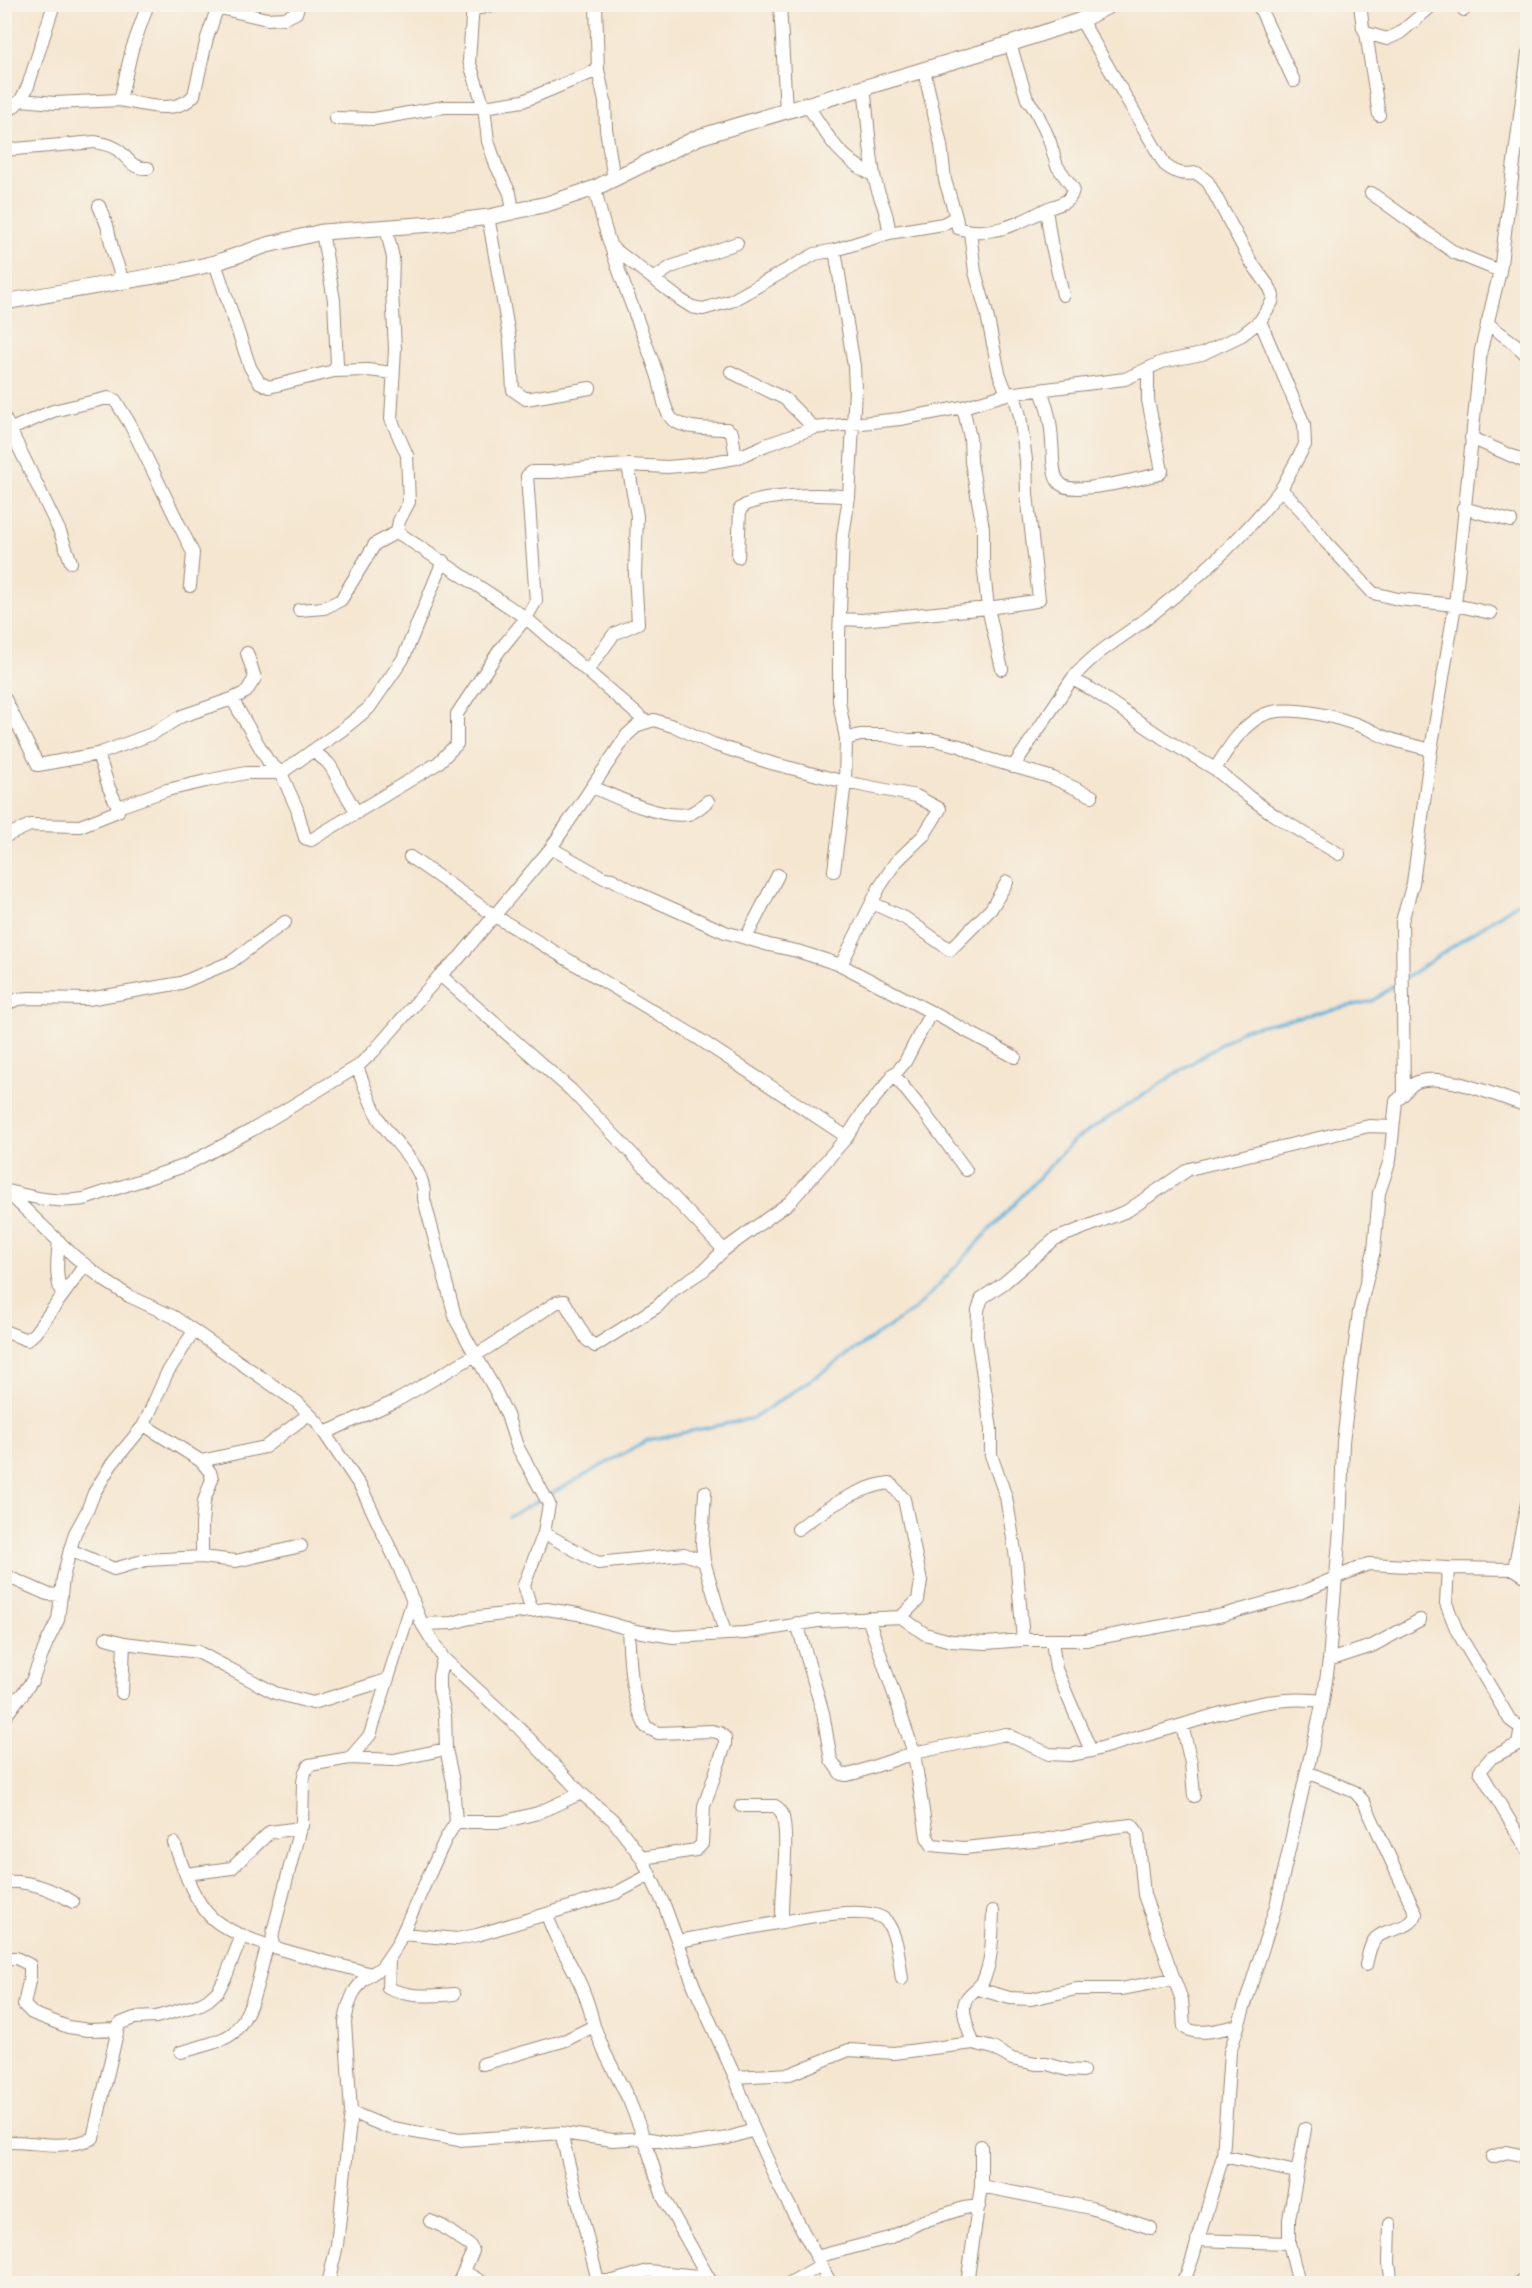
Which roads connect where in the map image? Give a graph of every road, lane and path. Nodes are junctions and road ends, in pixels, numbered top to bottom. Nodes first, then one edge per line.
1 (54, 4) edge
2 (148, 4) edge
3 (203, 4) edge
4 (299, 4) edge
5 (503, 4) edge
6 (596, 4) edge
7 (780, 4) edge
8 (1112, 4) edge
9 (1258, 4) edge
10 (1360, 4) edge
11 (1434, 4) edge
12 (473, 7) edge
13 (217, 9) junction
14 (1081, 20) junction
15 (1366, 33) junction
16 (1010, 44) junction
17 (1527, 53) edge
18 (598, 70) junction
19 (924, 70) junction
20 (1294, 81) dead end
21 (864, 87) junction
22 (21, 100) junction
23 (120, 100) junction
24 (808, 106) junction
25 (484, 107) junction
26 (786, 110) junction
27 (4, 115) edge
28 (1379, 115) dead end
29 (336, 117) dead end
30 (4, 150) edge
31 (148, 168) dead end
32 (874, 176) junction
33 (614, 180) junction
34 (595, 188) junction
35 (1371, 193) dead end
36 (99, 206) dead end
37 (1046, 209) junction
38 (513, 211) junction
39 (488, 216) junction
40 (956, 217) junction
41 (386, 227) junction
42 (322, 232) junction
43 (970, 232) junction
44 (889, 233) junction
45 (737, 243) dead end
46 (612, 247) junction
47 (835, 250) junction
48 (215, 263) junction
49 (1500, 271) junction
50 (653, 279) junction
51 (118, 282) junction
52 (1063, 295) dead end
53 (4, 302) edge
54 (1260, 321) junction
55 (1487, 323) junction
56 (1527, 356) edge
57 (1148, 369) junction
58 (334, 371) junction
59 (730, 372) dead end
60 (393, 373) junction
61 (590, 388) dead end
62 (1041, 391) junction
63 (1010, 394) junction
64 (963, 407) junction
65 (4, 417) edge
66 (855, 423) junction
67 (814, 428) junction
68 (9, 430) junction
69 (1471, 438) junction
70 (736, 458) junction
71 (1527, 463) edge
72 (628, 465) junction
73 (1281, 489) junction
74 (849, 496) junction
75 (1463, 508) junction
76 (1511, 521) dead end
77 (397, 532) junction
78 (738, 557) dead end
79 (443, 561) junction
80 (71, 562) dead end
81 (190, 586) dead end
82 (1455, 605) junction
83 (988, 608) junction
84 (299, 610) dead end
85 (1491, 613) dead end
86 (526, 618) junction
87 (840, 619) junction
88 (247, 652) dead end
89 (1002, 669) dead end
90 (588, 670) junction
91 (1072, 679) junction
92 (4, 697) edge
93 (232, 699) junction
94 (646, 722) junction
95 (846, 739) junction
96 (1431, 750) junction
97 (312, 751) junction
98 (98, 754) junction
99 (1013, 766) junction
100 (1215, 769) junction
101 (281, 773) junction
102 (845, 782) junction
103 (593, 787) junction
104 (1092, 796) dead end
105 (708, 801) dead end
106 (118, 807) junction
107 (357, 813) junction
108 (4, 837) edge
109 (551, 848) junction
110 (1339, 854) dead end
111 (410, 857) dead end
112 (834, 871) dead end
113 (778, 875) dead end
114 (1007, 882) dead end
115 (872, 903) junction
116 (495, 916) junction
117 (285, 922) dead end
118 (746, 939) junction
119 (841, 965) junction
120 (440, 975) junction
121 (4, 1005) edge
122 (931, 1012) junction
123 (1015, 1057) dead end
124 (357, 1067) junction
125 (893, 1074) junction
126 (1404, 1097) junction
127 (1527, 1106) edge
128 (1393, 1127) junction
129 (847, 1137) junction
130 (966, 1170) dead end
131 (6, 1190) edge
132 (59, 1241) junction
133 (724, 1250) junction
134 (86, 1265) junction
135 (62, 1295) junction
136 (4, 1331) edge
137 (194, 1331) junction
138 (475, 1355) junction
139 (309, 1414) junction
140 (144, 1425) junction
141 (325, 1433) junction
142 (201, 1461) junction
143 (705, 1492) dead end
144 (1527, 1503) edge
145 (798, 1529) dead end
146 (544, 1533) junction
147 (301, 1546) dead end
148 (70, 1550) junction
149 (202, 1557) junction
150 (704, 1561) junction
151 (1448, 1568) junction
152 (1514, 1569) junction
153 (4, 1575) edge
154 (1335, 1578) junction
155 (1527, 1578) edge
156 (60, 1595) junction
157 (413, 1600) junction
158 (532, 1611) junction
159 (901, 1617) junction
160 (868, 1618) junction
161 (1420, 1620) dead end
162 (453, 1623) junction
163 (797, 1623) junction
164 (422, 1624) junction
165 (628, 1628) junction
166 (725, 1634) junction
167 (429, 1637) junction
168 (106, 1638) dead end
169 (1023, 1640) junction
170 (1052, 1641) junction
171 (124, 1643) junction
172 (443, 1658) junction
173 (1329, 1660) junction
174 (387, 1680) junction
175 (122, 1693) dead end
176 (22, 1696) junction
177 (4, 1697) edge
178 (1323, 1701) junction
179 (4, 1718) edge
180 (1182, 1725) junction
181 (1524, 1728) edge
182 (446, 1749) junction
183 (1091, 1751) junction
184 (914, 1753) junction
185 (350, 1758) junction
186 (1307, 1773) junction
187 (581, 1793) junction
188 (1194, 1796) dead end
189 (741, 1806) dead end
190 (456, 1822) junction
191 (300, 1828) junction
192 (174, 1843) dead end
193 (1527, 1851) edge
194 (642, 1858) junction
195 (186, 1875) junction
196 (650, 1875) junction
197 (4, 1881) edge
198 (73, 1902) dead end
199 (993, 1911) dead end
200 (547, 1914) junction
201 (782, 1922) junction
202 (403, 1934) junction
203 (242, 1935) junction
204 (679, 1941) junction
205 (270, 1945) junction
206 (4, 1958) edge
207 (388, 1959) junction
208 (1366, 1965) dead end
209 (372, 1974) junction
210 (902, 1978) dead end
211 (1174, 1979) junction
212 (978, 1989) junction
213 (454, 1994) dead end
214 (594, 2026) junction
215 (1237, 2026) junction
216 (118, 2029) junction
217 (974, 2043) junction
218 (181, 2052) dead end
219 (483, 2064) dead end
220 (1083, 2071) dead end
221 (735, 2077) junction
222 (351, 2112) junction
223 (1305, 2129) dead end
224 (754, 2130) junction
225 (561, 2133) junction
226 (644, 2138) junction
227 (4, 2142) edge
228 (981, 2146) dead end
229 (1222, 2156) junction
230 (1492, 2157) dead end
231 (1527, 2163) edge
232 (1296, 2172) junction
233 (981, 2186) junction
234 (979, 2206) junction
235 (430, 2221) dead end
236 (1390, 2224) dead end
237 (1151, 2228) dead end
238 (1197, 2240) junction
239 (1289, 2243) junction
240 (818, 2261) junction
241 (465, 2272) junction
242 (710, 2280) edge
243 (1527, 2280) edge
244 (594, 2282) edge
245 (328, 2283) edge
246 (458, 2283) edge
247 (485, 2283) edge
248 (788, 2283) edge
249 (831, 2283) edge
250 (967, 2283) edge
251 (1180, 2283) edge
252 (1299, 2283) edge
253 (1392, 2283) edge
254 (1516, 2283) edge

1 - 22 street
2 - 23 street
3 - 13 street
4 - 13 street
5 - 12 street
6 - 18 street
7 - 26 street
8 - 14 street
9 - 20 street
10 - 15 street
11 - 15 street
12 - 25 street
13 - 23 street
14 - 16 street
14 - 54 street
15 - 28 street
16 - 19 street
16 - 37 street
17 - 49 street
18 - 25 street
18 - 33 street
19 - 21 street
19 - 40 street
21 - 24 street
21 - 32 street
22 - 23 street
22 - 27 street
24 - 26 street
24 - 32 street
25 - 29 street
25 - 38 street
26 - 33 street
30 - 31 street
32 - 44 street
33 - 34 street
34 - 38 street
34 - 46 street
35 - 49 street
36 - 51 street
37 - 43 street
37 - 52 street
38 - 39 street
39 - 41 street
39 - 61 street
40 - 43 street
40 - 44 street
41 - 42 street
41 - 60 street
42 - 48 street
42 - 58 street
43 - 63 street
44 - 47 street
45 - 50 street
46 - 50 street
46 - 70 street
47 - 50 street
47 - 66 street
48 - 51 street
48 - 58 street
49 - 55 street
51 - 53 street
54 - 57 street
54 - 73 street
55 - 56 street
55 - 69 street
57 - 62 street
57 - 62 street
58 - 60 street
59 - 67 street
60 - 77 street
62 - 63 street
63 - 64 street
63 - 83 street
64 - 66 street
64 - 83 street
65 - 68 street
66 - 67 street
66 - 74 street
67 - 70 street
68 - 80 street
68 - 81 street
69 - 71 street
69 - 75 street
70 - 72 street
72 - 86 street
72 - 90 street
73 - 82 street
73 - 91 street
74 - 78 street
74 - 87 street
75 - 76 street
75 - 82 street
77 - 79 street
77 - 84 street
79 - 86 street
79 - 97 street
82 - 85 street
82 - 96 street
83 - 87 street
83 - 89 street
86 - 90 street
86 - 107 street
87 - 95 street
88 - 93 street
90 - 94 street
91 - 99 street
91 - 100 street
92 - 98 street
93 - 98 street
93 - 101 street
94 - 102 street
94 - 103 street
95 - 99 street
95 - 102 street
96 - 100 street
96 - 126 street
97 - 101 street
97 - 107 street
98 - 106 street
99 - 104 street
100 - 110 street
101 - 106 street
101 - 107 street
102 - 112 street
102 - 115 street
103 - 105 street
103 - 109 street
106 - 108 street
109 - 116 street
109 - 118 street
111 - 116 street
113 - 118 street
114 - 115 street
115 - 119 street
116 - 120 street
116 - 129 street
117 - 121 street
118 - 119 street
119 - 122 street
120 - 124 street
120 - 133 street
122 - 123 street
122 - 125 street
124 - 131 street
124 - 138 street
125 - 129 street
125 - 130 street
126 - 127 street
126 - 128 street
128 - 154 street
128 - 169 street
129 - 133 street
131 - 132 street
132 - 134 street
132 - 135 street
133 - 138 street
134 - 135 street
134 - 137 street
135 - 136 street
137 - 139 street
137 - 140 street
138 - 141 street
138 - 146 street
139 - 141 street
139 - 142 street
140 - 142 street
140 - 148 street
141 - 157 street
142 - 149 street
143 - 150 street
144 - 152 street
145 - 159 street
146 - 150 street
146 - 158 street
147 - 149 street
148 - 149 street
148 - 156 street
150 - 166 street
151 - 152 street
151 - 154 street
151 - 181 street
152 - 155 street
153 - 156 street
154 - 170 street
154 - 173 street
156 - 176 street
157 - 164 street
157 - 174 street
158 - 162 street
158 - 165 street
159 - 160 street
159 - 169 street
160 - 163 street
160 - 184 street
161 - 173 street
162 - 164 street
162 - 167 street
163 - 166 street
163 - 184 street
164 - 167 street
165 - 166 street
165 - 194 street
167 - 172 street
168 - 171 street
169 - 170 street
170 - 183 street
171 - 174 street
171 - 175 street
172 - 182 street
172 - 187 street
173 - 178 street
174 - 185 street
176 - 177 street
176 - 179 street
178 - 180 street
178 - 186 street
180 - 183 street
180 - 188 street
181 - 193 street
182 - 185 street
182 - 190 street
183 - 184 street
184 - 211 street
185 - 191 street
186 - 208 street
186 - 215 street
187 - 190 street
187 - 194 street
189 - 201 street
190 - 202 street
191 - 195 street
191 - 205 street
192 - 195 street
194 - 196 street
195 - 203 street
196 - 200 street
196 - 204 street
197 - 198 street
199 - 212 street
200 - 202 street
200 - 214 street
201 - 204 street
201 - 210 street
202 - 207 street
203 - 205 street
203 - 216 street
204 - 221 street
205 - 209 street
205 - 218 street
206 - 216 street
207 - 209 street
207 - 213 street
209 - 222 street
211 - 212 street
211 - 215 street
212 - 217 street
214 - 219 street
214 - 226 street
215 - 229 street
216 - 227 street
217 - 220 street
217 - 221 street
221 - 224 street
222 - 225 street
222 - 245 street
223 - 232 street
224 - 226 street
224 - 240 street
225 - 226 street
225 - 244 street
226 - 242 street
228 - 233 street
229 - 232 street
229 - 238 street
230 - 231 street
232 - 239 street
233 - 234 street
233 - 237 street
234 - 240 street
234 - 250 street
235 - 241 street
236 - 253 street
238 - 239 street
238 - 251 street
239 - 252 street
240 - 248 street
240 - 249 street
241 - 246 street
241 - 247 street
242 - 244 street
243 - 254 street

